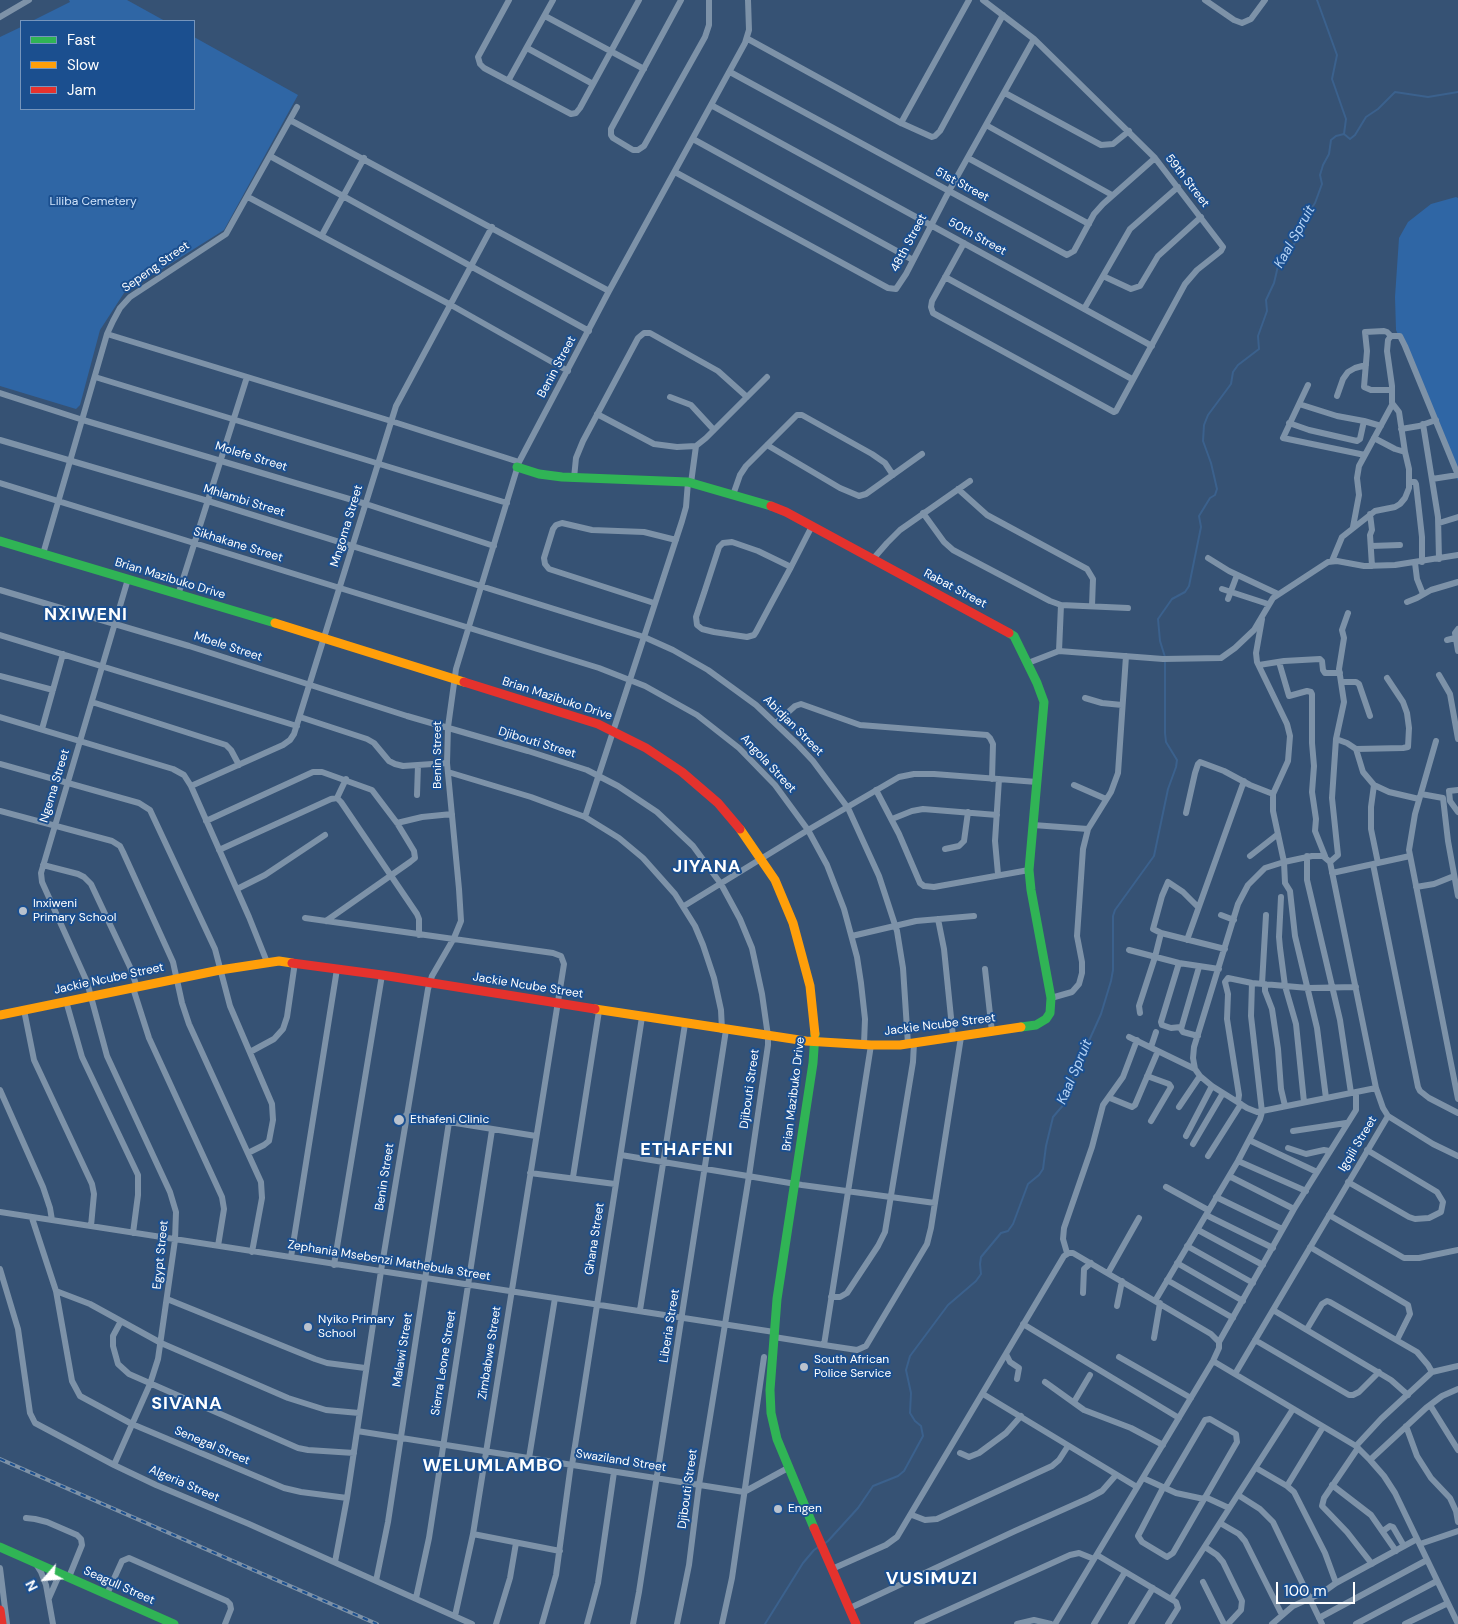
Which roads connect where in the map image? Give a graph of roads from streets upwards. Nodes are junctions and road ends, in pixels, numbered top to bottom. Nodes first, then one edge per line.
1 (28, 0) edge
2 (509, 0) edge
3 (553, 0) edge
4 (639, 0) edge
5 (682, 0) edge
6 (709, 0) edge
7 (748, 0) edge
8 (969, 0) edge
9 (983, 0) edge
10 (1205, 0) edge
11 (1264, 0) edge
12 (545, 16) junction
13 (1003, 16) junction
14 (0, 17) edge
15 (748, 38) junction
16 (1034, 39) junction
17 (527, 48) junction
18 (611, 50) junction
19 (644, 69) junction
20 (730, 72) junction
21 (508, 81) junction
22 (592, 84) junction
23 (1005, 93) junction
24 (711, 105) junction
25 (297, 107) dead end
26 (290, 120) junction
27 (901, 123) junction
28 (986, 125) junction
29 (1128, 131) junction
30 (693, 139) junction
31 (270, 156) junction
32 (364, 158) junction
33 (968, 158) junction
34 (1155, 158) junction
35 (675, 172) junction
36 (1178, 187) junction
37 (949, 191) junction
38 (1112, 195) junction
39 (248, 196) junction
40 (343, 196) junction
41 (1201, 217) junction
42 (932, 224) junction
43 (1089, 224) junction
44 (492, 227) junction
45 (322, 235) junction
46 (964, 243) junction
47 (913, 260) junction
48 (471, 268) junction
49 (1103, 276) junction
50 (945, 277) junction
51 (609, 291) junction
52 (451, 305) junction
53 (1084, 309) junction
54 (588, 331) junction
55 (107, 334) junction
56 (1391, 336) junction
57 (1152, 346) junction
58 (1366, 365) junction
59 (568, 371) junction
60 (95, 377) junction
61 (247, 377) junction
62 (767, 377) dead end
63 (1132, 379) junction
64 (1308, 385) dead end
65 (1392, 390) junction
66 (0, 393) edge
67 (670, 396) dead end
68 (1337, 396) dead end
69 (747, 397) junction
70 (1299, 404) junction
71 (1392, 405) junction
72 (597, 414) junction
73 (234, 419) junction
74 (83, 420) junction
75 (1436, 420) junction
76 (392, 421) junction
77 (1364, 421) junction
78 (1289, 423) junction
79 (1423, 424) junction
80 (1380, 426) junction
81 (1402, 429) junction
82 (714, 430) junction
83 (1374, 438) junction
84 (0, 440) edge
85 (767, 445) junction
86 (696, 446) junction
87 (1405, 452) junction
88 (922, 454) dead end
89 (1364, 454) junction
90 (220, 460) junction
91 (71, 461) junction
92 (378, 464) junction
93 (518, 464) junction
94 (892, 475) junction
95 (1458, 475) edge
96 (574, 478) junction
97 (1432, 479) junction
98 (970, 481) dead end
99 (1410, 482) junction
100 (0, 483) edge
101 (690, 483) junction
102 (958, 489) junction
103 (733, 495) junction
104 (59, 500) junction
105 (208, 501) junction
106 (507, 503) junction
107 (366, 504) junction
108 (923, 514) junction
109 (1370, 514) junction
110 (1458, 517) edge
111 (1438, 523) junction
112 (812, 526) junction
113 (1353, 527) junction
114 (676, 540) junction
115 (0, 542) edge
116 (194, 543) junction
117 (1400, 545) dead end
118 (494, 546) junction
119 (1371, 546) junction
120 (354, 547) junction
121 (43, 554) junction
122 (1458, 556) edge
123 (1208, 558) dead end
124 (873, 559) junction
125 (1439, 559) junction
126 (1332, 561) junction
127 (1418, 563) junction
128 (1372, 566) junction
129 (791, 567) junction
130 (1237, 575) junction
131 (128, 579) junction
132 (1458, 582) edge
133 (482, 586) junction
134 (339, 588) junction
135 (1222, 589) dead end
136 (0, 590) edge
137 (178, 594) junction
138 (1278, 594) junction
139 (1423, 594) junction
140 (1229, 596) junction
141 (1407, 602) dead end
142 (654, 603) junction
143 (1268, 604) junction
144 (1061, 605) junction
145 (1092, 606) junction
146 (1128, 608) dead end
147 (1348, 613) dead end
148 (1262, 619) junction
149 (115, 624) junction
150 (470, 627) junction
151 (1458, 629) edge
152 (0, 635) edge
153 (644, 637) junction
154 (324, 638) junction
155 (1455, 638) junction
156 (1447, 640) dead end
157 (1458, 647) edge
158 (1059, 651) junction
159 (63, 654) junction
160 (1126, 656) junction
161 (1279, 662) junction
162 (1028, 663) junction
163 (1259, 665) junction
164 (103, 666) junction
165 (1340, 673) junction
166 (1439, 675) dead end
167 (0, 676) edge
168 (1386, 678) dead end
169 (454, 679) junction
170 (630, 680) junction
171 (1341, 682) junction
172 (310, 685) junction
173 (52, 690) junction
174 (1084, 698) dead end
175 (92, 702) junction
176 (1122, 705) junction
177 (1370, 716) dead end
178 (0, 717) edge
179 (300, 717) junction
180 (776, 723) junction
181 (297, 726) junction
182 (448, 727) junction
183 (42, 729) junction
184 (613, 731) junction
185 (1458, 739) edge
186 (1336, 740) junction
187 (80, 741) junction
188 (1436, 741) dead end
189 (1356, 749) junction
190 (447, 763) junction
191 (0, 764) edge
192 (239, 765) junction
193 (418, 765) junction
194 (448, 772) junction
195 (599, 776) junction
196 (996, 779) junction
197 (346, 780) junction
198 (1244, 781) junction
199 (1037, 782) junction
200 (68, 784) junction
201 (1074, 785) dead end
202 (1374, 785) junction
203 (191, 786) junction
204 (876, 790) junction
205 (1458, 790) edge
206 (1273, 794) junction
207 (417, 795) dead end
208 (1420, 796) junction
209 (337, 798) junction
210 (1106, 800) junction
211 (848, 808) junction
212 (0, 811) edge
213 (968, 812) junction
214 (1458, 812) edge
215 (1186, 813) dead end
216 (452, 814) junction
217 (997, 815) junction
218 (585, 817) junction
219 (892, 819) junction
220 (206, 821) junction
221 (397, 823) junction
222 (1033, 825) junction
223 (54, 826) junction
224 (1088, 829) junction
225 (808, 830) junction
226 (1278, 834) junction
227 (325, 835) dead end
228 (945, 849) dead end
229 (220, 850) junction
230 (1250, 856) dead end
231 (1307, 856) junction
232 (1410, 856) junction
233 (762, 859) junction
234 (1327, 859) junction
235 (1284, 862) junction
236 (1376, 863) junction
237 (43, 865) junction
238 (1030, 870) junction
239 (1332, 873) junction
240 (998, 874) junction
241 (391, 876) junction
242 (1454, 876) junction
243 (722, 884) junction
244 (1416, 887) junction
245 (237, 889) junction
246 (1458, 896) edge
247 (1281, 897) dead end
248 (684, 906) junction
249 (1198, 907) junction
250 (1221, 915) dead end
251 (1266, 915) dead end
252 (974, 916) dead end
253 (305, 918) dead end
254 (938, 919) junction
255 (1234, 920) junction
256 (326, 921) junction
257 (896, 927) junction
258 (1161, 933) junction
259 (419, 935) junction
260 (852, 936) junction
261 (454, 938) junction
262 (1187, 940) junction
263 (1225, 949) junction
264 (1129, 950) dead end
265 (1156, 957) junction
266 (267, 962) junction
267 (295, 962) junction
268 (1179, 963) junction
269 (1199, 967) junction
270 (337, 969) junction
271 (1219, 969) junction
272 (220, 970) junction
273 (985, 970) dead end
274 (382, 975) junction
275 (176, 978) junction
276 (429, 983) junction
277 (1252, 983) junction
278 (1263, 984) junction
279 (1285, 986) junction
280 (135, 987) junction
281 (1356, 987) junction
282 (1308, 988) junction
283 (1332, 988) junction
284 (90, 996) junction
285 (1051, 998) junction
286 (66, 1001) junction
287 (557, 1003) junction
288 (24, 1010) junction
289 (599, 1011) junction
290 (1050, 1013) joint
291 (1140, 1013) dead end
292 (0, 1015) edge
293 (642, 1017) junction
294 (685, 1024) junction
295 (1181, 1027) junction
296 (724, 1030) junction
297 (992, 1032) junction
298 (1156, 1032) dead end
299 (768, 1036) junction
300 (1198, 1036) junction
301 (957, 1037) junction
302 (1129, 1037) dead end
303 (1137, 1040) junction
304 (815, 1042) junction
305 (911, 1043) junction
306 (868, 1045) junction
307 (1151, 1046) junction
308 (1158, 1051) junction
309 (250, 1052) junction
310 (1195, 1069) junction
311 (1147, 1076) junction
312 (1200, 1076) junction
313 (1212, 1086) junction
314 (1376, 1088) junction
315 (0, 1090) edge
316 (1354, 1092) junction
317 (1223, 1093) junction
318 (1110, 1098) junction
319 (1326, 1098) junction
320 (1458, 1098) edge
321 (1304, 1102) junction
322 (1239, 1103) junction
323 (1285, 1106) junction
324 (1180, 1107) dead end
325 (1262, 1112) junction
326 (1458, 1113) edge
327 (406, 1115) junction
328 (1388, 1116) junction
329 (1151, 1121) dead end
330 (449, 1122) junction
331 (1346, 1123) junction
332 (492, 1130) junction
333 (1293, 1131) dead end
334 (536, 1136) junction
335 (1186, 1136) dead end
336 (1250, 1140) junction
337 (1194, 1144) dead end
338 (1288, 1148) dead end
339 (1366, 1150) junction
340 (1329, 1151) junction
341 (248, 1153) junction
342 (621, 1155) junction
343 (1208, 1156) dead end
344 (1458, 1156) edge
345 (1238, 1161) junction
346 (663, 1162) junction
347 (706, 1169) junction
348 (1317, 1172) junction
349 (530, 1173) junction
350 (749, 1176) junction
351 (1229, 1176) junction
352 (573, 1177) junction
353 (1348, 1182) junction
354 (615, 1184) junction
355 (795, 1184) junction
356 (1166, 1187) dead end
357 (848, 1191) junction
358 (1306, 1191) junction
359 (1216, 1196) junction
360 (892, 1197) junction
361 (935, 1203) junction
362 (1294, 1209) junction
363 (0, 1212) edge
364 (1207, 1213) junction
365 (1329, 1214) junction
366 (32, 1218) junction
367 (1139, 1218) dead end
368 (52, 1220) junction
369 (91, 1226) junction
370 (1282, 1229) junction
371 (1198, 1230) junction
372 (133, 1233) junction
373 (175, 1240) junction
374 (218, 1246) junction
375 (1187, 1246) junction
376 (1310, 1247) junction
377 (1273, 1248) junction
378 (1458, 1250) edge
379 (252, 1252) junction
380 (1069, 1253) junction
381 (291, 1257) junction
382 (1091, 1263) junction
383 (1177, 1263) junction
384 (334, 1264) junction
385 (1263, 1265) junction
386 (0, 1269) edge
387 (380, 1271) junction
388 (1108, 1273) junction
389 (426, 1277) junction
390 (1167, 1280) junction
391 (1122, 1281) junction
392 (1253, 1283) junction
393 (468, 1284) junction
394 (56, 1291) junction
395 (511, 1291) junction
396 (1083, 1294) dead end
397 (831, 1296) junction
398 (555, 1298) junction
399 (167, 1299) junction
400 (1157, 1302) junction
401 (1243, 1302) junction
402 (597, 1304) junction
403 (1117, 1306) dead end
404 (640, 1310) junction
405 (1273, 1310) junction
406 (682, 1317) junction
407 (1234, 1318) junction
408 (121, 1320) junction
409 (726, 1324) junction
410 (1023, 1324) junction
411 (1307, 1329) junction
412 (774, 1335) junction
413 (1154, 1338) dead end
414 (1255, 1340) junction
415 (1396, 1340) junction
416 (161, 1343) junction
417 (1219, 1343) junction
418 (824, 1345) junction
419 (1006, 1354) junction
420 (764, 1357) dead end
421 (1119, 1358) dead end
422 (1213, 1361) junction
423 (1458, 1366) edge
424 (365, 1368) junction
425 (1379, 1372) junction
426 (1432, 1372) junction
427 (1235, 1374) junction
428 (1090, 1375) dead end
429 (1017, 1379) dead end
430 (1045, 1382) dead end
431 (150, 1384) junction
432 (1458, 1389) edge
433 (982, 1394) junction
434 (1408, 1395) junction
435 (1191, 1398) junction
436 (1074, 1402) junction
437 (1430, 1404) junction
438 (1293, 1409) junction
439 (359, 1413) junction
440 (1021, 1416) junction
441 (1179, 1418) junction
442 (132, 1424) junction
443 (1406, 1426) junction
444 (1323, 1427) junction
445 (357, 1431) junction
446 (401, 1438) junction
447 (443, 1445) junction
448 (1163, 1445) junction
449 (1068, 1446) junction
450 (1357, 1447) junction
451 (1458, 1450) edge
452 (486, 1452) junction
453 (354, 1453) junction
454 (960, 1453) dead end
455 (529, 1458) junction
456 (1370, 1460) junction
457 (114, 1465) junction
458 (571, 1465) junction
459 (788, 1468) junction
460 (1256, 1468) junction
461 (614, 1472) junction
462 (1116, 1475) junction
463 (657, 1478) junction
464 (1143, 1478) junction
465 (699, 1485) junction
466 (1332, 1485) junction
467 (1287, 1486) junction
468 (1137, 1487) junction
469 (1164, 1488) junction
470 (744, 1492) junction
471 (1238, 1496) junction
472 (347, 1498) junction
473 (1204, 1498) junction
474 (1229, 1508) junction
475 (912, 1515) junction
476 (26, 1518) dead end
477 (1458, 1522) edge
478 (1220, 1523) junction
479 (1383, 1531) junction
480 (1457, 1533) edge
481 (473, 1534) junction
482 (1418, 1541) junction
483 (516, 1543) junction
484 (1205, 1546) junction
485 (1404, 1546) junction
486 (0, 1547) edge
487 (560, 1551) junction
488 (1396, 1551) junction
489 (1095, 1557) junction
490 (1427, 1560) junction
491 (335, 1562) junction
492 (36, 1563) junction
493 (1372, 1564) junction
494 (0, 1568) edge
495 (832, 1569) junction
496 (1125, 1572) junction
497 (60, 1573) junction
498 (69, 1577) junction
499 (376, 1581) junction
500 (1203, 1582) dead end
501 (1437, 1582) junction
502 (1336, 1583) junction
503 (1153, 1588) junction
504 (107, 1594) junction
505 (416, 1598) junction
506 (1309, 1598) junction
507 (49, 1599) junction
508 (1172, 1599) junction
509 (1448, 1603) junction
510 (850, 1608) junction
511 (0, 1610) edge
512 (1282, 1615) junction
513 (454, 1616) junction
514 (1320, 1621) edge
515 (2, 1624) edge
516 (7, 1624) edge
517 (53, 1624) edge
518 (174, 1624) edge
519 (226, 1624) edge
520 (472, 1624) edge
521 (496, 1624) edge
522 (542, 1624) edge
523 (588, 1624) edge
524 (632, 1624) edge
525 (677, 1624) edge
526 (722, 1624) edge
527 (856, 1624) edge
528 (917, 1624) edge
529 (1017, 1624) edge
530 (1051, 1624) edge
531 (1055, 1624) edge
532 (1094, 1624) edge
533 (1131, 1624) edge
534 (1168, 1624) edge
535 (1224, 1624) edge
536 (1228, 1624) edge
537 (1272, 1624) edge
538 (1356, 1624) edge
539 (1405, 1624) edge
540 (1457, 1624) edge

1 - 14 street
2 - 21 street
3 - 12 street
4 - 18 street
5 - 19 street
6 - 19 street
7 - 15 street, Benin Street
8 - 27 street
9 - 13 street, 59th Street
10 - 11 street
12 - 17 street
12 - 18 street
13 - 16 street, 59th Street
13 - 27 street
15 - 20 street, Benin Street
15 - 27 street
16 - 23 street, 48th Street
16 - 29 street, 59th Street
17 - 21 street
17 - 22 street
18 - 19 street
18 - 22 street
20 - 24 street, Benin Street
20 - 37 street, 51st Street
21 - 22 street
23 - 28 street, 48th Street
23 - 29 street
24 - 30 street, Benin Street
24 - 42 street, 50th Street
25 - 26 street, Sepeng Street
26 - 31 street, Sepeng Street
26 - 32 street
28 - 33 street, 48th Street
28 - 38 street
29 - 34 street, 59th Street
30 - 35 street, Benin Street
30 - 47 street
31 - 39 street, Sepeng Street
31 - 40 street
32 - 40 street
32 - 44 street
33 - 37 street, 48th Street
33 - 43 street
34 - 36 street, 59th Street
34 - 38 street, 51st Street
35 - 47 street, 48th Street
35 - 51 street, Benin Street
36 - 41 street, 59th Street
36 - 49 street
37 - 42 street, 48th Street
37 - 43 street, 51st Street
38 - 43 street, 51st Street
39 - 45 street
39 - 55 street, Sepeng Street
40 - 45 street
40 - 48 street
41 - 49 street
41 - 57 street, 59th Street
42 - 46 street, 50th Street
42 - 47 street, 48th Street
44 - 48 street, Mngoma Street
44 - 51 street
45 - 52 street
46 - 50 street
46 - 53 street, 50th Street
48 - 52 street, Mngoma Street
48 - 54 street
49 - 53 street
50 - 63 street
50 - 63 street, 59th Street
51 - 54 street, Benin Street
52 - 59 street
52 - 76 street, Mngoma Street
53 - 57 street, 50th Street
54 - 59 street, Benin Street
55 - 60 street, Sepeng Street
55 - 61 street
56 - 58 street
56 - 65 street
56 - 75 street
57 - 63 street, 59th Street
58 - 65 street
58 - 68 street
59 - 93 street, Benin Street
60 - 73 street
60 - 74 street, Sepeng Street
61 - 73 street
61 - 76 street
62 - 69 street
64 - 70 street
65 - 71 street
66 - 74 street, Molefe Street
67 - 82 street
69 - 72 street
69 - 82 street
70 - 77 street
70 - 78 street
71 - 80 street
71 - 81 street
72 - 86 street
72 - 96 street
73 - 90 street
73 - 92 street
74 - 90 street, Molefe Street
74 - 91 street, Sepeng Street
75 - 79 street
75 - 95 street
76 - 92 street, Mngoma Street
76 - 93 street
77 - 78 street
77 - 80 street
78 - 89 street
79 - 81 street
79 - 97 street
80 - 83 street
81 - 87 street
82 - 86 street
83 - 87 street
83 - 89 street
84 - 91 street, Mhlambi Street
85 - 94 street
85 - 94 street
85 - 103 street
86 - 101 street
87 - 99 street
88 - 94 street
89 - 113 street
90 - 105 street
90 - 107 street, Molefe Street
91 - 104 street, Sepeng Street
91 - 105 street, Mhlambi Street
92 - 106 street
92 - 107 street, Mngoma Street
93 - 96 street, Rabat Street
93 - 106 street, Benin Street
95 - 97 street
96 - 101 street, Rabat Street
97 - 111 street
98 - 102 street
99 - 109 street
99 - 127 street
100 - 104 street, Sikhakane Street
101 - 103 street, Rabat Street
101 - 114 street
102 - 108 street
102 - 145 street
103 - 112 street, Rabat Street
104 - 116 street, Sikhakane Street
104 - 121 street, Sepeng Street
105 - 116 street
105 - 120 street, Mhlambi Street
106 - 118 street, Benin Street
107 - 118 street, Molefe Street
107 - 120 street, Mngoma Street
108 - 124 street
108 - 144 street
109 - 113 street
109 - 119 street
110 - 111 street
111 - 125 street
112 - 124 street, Rabat Street
112 - 129 street
113 - 126 street
114 - 142 street
114 - 142 street
115 - 121 street, Brian Mazibuko Drive
116 - 134 street, Sikhakane Street
116 - 137 street
117 - 119 street
118 - 133 street, Benin Street
119 - 128 street
120 - 133 street, Mhlambi Street
120 - 134 street, Mngoma Street
121 - 131 street, Brian Mazibuko Drive
122 - 125 street
123 - 130 street
124 - 162 street, Rabat Street
125 - 127 street
126 - 128 street
126 - 138 street
127 - 128 street
127 - 139 street
129 - 129 street
130 - 138 street
130 - 140 street
131 - 137 street, Brian Mazibuko Drive
131 - 149 street, Ngema Street
132 - 139 street
133 - 150 street, Benin Street
133 - 153 street, Abidjan Street
134 - 150 street, Sikhakane Street
134 - 154 street, Mngoma Street
135 - 140 street
136 - 149 street, Mbele Street
137 - 154 street, Brian Mazibuko Drive
138 - 143 street
139 - 141 street
140 - 143 street
142 - 153 street
143 - 148 street
144 - 145 street
144 - 158 street
145 - 146 street
147 - 165 street
148 - 160 street
148 - 163 street
149 - 164 street, Ngema Street
149 - 172 street, Mbele Street
150 - 169 street, Benin Street
150 - 170 street, Angola Street
151 - 155 street
152 - 159 street
153 - 170 street
153 - 180 street, Abidjan Street
154 - 169 street, Brian Mazibuko Drive
154 - 172 street, Mngoma Street
155 - 156 street
155 - 157 street
158 - 160 street
158 - 162 street
159 - 164 street
159 - 173 street
160 - 176 street
161 - 163 street
161 - 165 street
161 - 234 street, Igqili Street
162 - 199 street, Rabat Street
163 - 206 street
164 - 175 street, Ngema Street
164 - 181 street
165 - 171 street
166 - 185 street
167 - 173 street
168 - 189 street
169 - 182 street, Benin Street
169 - 184 street, Brian Mazibuko Drive
170 - 184 street
170 - 225 street, Angola Street
171 - 177 street
171 - 186 street
172 - 179 street, Mngoma Street
172 - 182 street, Mbele Street
173 - 183 street
174 - 176 street
175 - 187 street, Ngema Street
175 - 192 street
176 - 210 street
178 - 183 street
179 - 181 street, Mngoma Street
179 - 193 street
180 - 196 street
180 - 211 street, Abidjan Street
181 - 192 street, Mngoma Street
182 - 190 street, Benin Street
182 - 195 street, Djibouti Street
183 - 187 street
184 - 195 street
184 - 233 street, Brian Mazibuko Drive
186 - 189 street
186 - 234 street
187 - 200 street, Ngema Street
187 - 203 street
188 - 208 street
189 - 202 street
190 - 193 street
190 - 194 street, Benin Street
191 - 200 street
192 - 203 street, Mngoma Street
193 - 207 street
194 - 216 street, Benin Street
194 - 218 street, Liberia Street
195 - 218 street
195 - 243 street, Djibouti Street
196 - 199 street
196 - 204 street
196 - 217 street
197 - 209 street
197 - 220 street
197 - 221 street
198 - 206 street
198 - 215 street
198 - 249 street
199 - 222 street, Rabat Street
200 - 223 street, Ngema Street
200 - 272 street
201 - 210 street
202 - 208 street
202 - 236 street
203 - 220 street
204 - 211 street
204 - 219 street
205 - 214 street
206 - 226 street
208 - 232 street
208 - 242 street
209 - 229 street
209 - 241 street
210 - 224 street
211 - 225 street
211 - 257 street, Abidjan Street
212 - 223 street
213 - 217 street
213 - 219 street
213 - 228 street
216 - 221 street
216 - 261 street, Benin Street
217 - 240 street
218 - 248 street, Liberia Street
219 - 240 street
220 - 229 street
221 - 241 street
222 - 224 street
222 - 238 street, Rabat Street
223 - 237 street, Ngema Street
223 - 275 street
224 - 285 street
225 - 233 street
225 - 260 street, Angola Street
226 - 230 street
226 - 235 street
227 - 245 street
229 - 245 street
231 - 234 street
231 - 235 street
231 - 283 street
232 - 236 street
232 - 244 street
233 - 243 street
233 - 304 street, Brian Mazibuko Drive
234 - 239 street, Igqili Street
235 - 255 street
235 - 282 street
236 - 239 street
236 - 326 street
237 - 280 street
237 - 284 street, Ngema Street
238 - 240 street
238 - 285 street, Rabat Street
239 - 281 street, Igqili Street
241 - 256 street
241 - 259 street
242 - 244 street
242 - 246 street
243 - 248 street
243 - 299 street, Djibouti Street
244 - 320 street
245 - 266 street
247 - 279 street
248 - 296 street, Liberia Street
249 - 258 street
249 - 262 street
250 - 255 street
251 - 278 street
252 - 254 street
253 - 256 street
254 - 257 street
254 - 301 street
255 - 263 street
256 - 259 street
257 - 260 street
257 - 305 street, Abidjan Street
258 - 262 street
258 - 265 street
259 - 261 street
260 - 306 street, Angola Street
261 - 276 street, Benin Street
261 - 287 street, Zimbabwe Street
262 - 263 street
263 - 271 street
264 - 265 street
265 - 268 street
265 - 291 street
266 - 267 street, Jackie Ncube Street
266 - 272 street, Jackie Ncube Street
267 - 270 street, Jackie Ncube Street
267 - 309 street
268 - 269 street
268 - 295 street
269 - 271 street
269 - 295 street
270 - 274 street, Jackie Ncube Street
270 - 381 street
271 - 300 street
272 - 275 street, Jackie Ncube Street
272 - 309 street
273 - 297 street
274 - 276 street, Jackie Ncube Street
274 - 384 street
275 - 280 street, Jackie Ncube Street
275 - 341 street
276 - 287 street, Jackie Ncube Street
276 - 327 street, Benin Street
277 - 278 street
277 - 322 street
277 - 325 street
278 - 279 street
278 - 323 street
279 - 282 street
279 - 321 street
280 - 284 street, Jackie Ncube Street
280 - 374 street
281 - 283 street
281 - 314 street, Igqili Street
282 - 283 street
282 - 319 street
283 - 316 street
284 - 286 street, Jackie Ncube Street
284 - 373 street, Egypt Street
285 - 290 street, Rabat Street
286 - 288 street, Jackie Ncube Street
286 - 372 street
287 - 289 street, Jackie Ncube Street
287 - 334 street, Zimbabwe Street
288 - 292 street, Jackie Ncube Street
288 - 369 street
289 - 293 street, Jackie Ncube Street
289 - 352 street
290 - 297 street, Jackie Ncube Street
293 - 294 street, Jackie Ncube Street
293 - 342 street, Ghana Street
294 - 296 street, Jackie Ncube Street
294 - 346 street
295 - 300 street
296 - 299 street, Jackie Ncube Street
296 - 347 street, Liberia Street
297 - 301 street, Jackie Ncube Street
298 - 307 street
299 - 304 street, Jackie Ncube Street
299 - 350 street, Djibouti Street
300 - 310 street
301 - 305 street, Jackie Ncube Street
301 - 361 street
302 - 303 street
303 - 307 street
303 - 318 street
304 - 306 street, Jackie Ncube Street
304 - 355 street, Brian Mazibuko Drive
305 - 306 street, Jackie Ncube Street
305 - 360 street, Abidjan Street
306 - 357 street, Angola Street
307 - 308 street
308 - 310 street
308 - 311 street
309 - 341 street
310 - 312 street
311 - 318 street
311 - 329 street
312 - 313 street
312 - 324 street
313 - 317 street
313 - 335 street
314 - 316 street
314 - 328 street, Igqili Street
315 - 368 street
316 - 319 street
316 - 331 street
317 - 322 street
317 - 337 street
318 - 380 street
319 - 321 street
321 - 323 street
322 - 325 street
322 - 343 street
323 - 325 street
325 - 336 street
327 - 330 street
327 - 387 street, Benin Street
328 - 339 street, Igqili Street
328 - 344 street
330 - 332 street
330 - 389 street, Malawi Street
331 - 333 street
331 - 340 street
332 - 334 street
332 - 393 street, Sierra Leone Street
334 - 349 street, Zimbabwe Street
336 - 345 street
336 - 348 street
338 - 340 street
339 - 353 street, Igqili Street
339 - 353 street
340 - 348 street
341 - 379 street
342 - 346 street
342 - 354 street, Ghana Street
345 - 351 street
345 - 358 street
346 - 347 street
346 - 404 street
347 - 350 street
347 - 406 street, Liberia Street
348 - 358 street
349 - 352 street
349 - 395 street, Zimbabwe Street
350 - 355 street
350 - 409 street, Djibouti Street
351 - 359 street
351 - 362 street
352 - 354 street
353 - 365 street, Igqili Street
354 - 402 street, Ghana Street
355 - 357 street
355 - 412 street, Brian Mazibuko Drive
356 - 364 street
357 - 360 street
357 - 397 street, Angola Street
358 - 362 street
359 - 364 street
359 - 370 street
360 - 361 street
360 - 397 street, Abidjan Street
361 - 418 street
362 - 370 street
363 - 366 street, Zephania Msebenzi Mathebula Street
364 - 371 street
364 - 377 street
365 - 376 street, Igqili Street
365 - 378 street
366 - 368 street, Zephania Msebenzi Mathebula Street
366 - 394 street, Senegal Street
367 - 388 street
368 - 369 street, Zephania Msebenzi Mathebula Street
369 - 372 street, Zephania Msebenzi Mathebula Street
370 - 377 street
371 - 375 street
371 - 385 street
372 - 373 street, Zephania Msebenzi Mathebula Street
373 - 374 street, Zephania Msebenzi Mathebula Street
373 - 399 street, Egypt Street
374 - 379 street, Zephania Msebenzi Mathebula Street
375 - 383 street
375 - 392 street
376 - 405 street, Igqili Street
376 - 415 street
377 - 385 street
379 - 381 street, Zephania Msebenzi Mathebula Street
380 - 382 street
380 - 410 street
381 - 384 street, Zephania Msebenzi Mathebula Street
382 - 388 street
382 - 396 street
383 - 390 street
383 - 401 street
384 - 387 street, Zephania Msebenzi Mathebula Street
385 - 392 street
386 - 457 street, Algeria Street
387 - 389 street, Zephania Msebenzi Mathebula Street
387 - 424 street, Benin Street
388 - 391 street
389 - 393 street, Zephania Msebenzi Mathebula Street
389 - 446 street, Malawi Street
390 - 400 street
390 - 407 street
391 - 400 street
391 - 403 street
392 - 401 street
393 - 395 street, Zephania Msebenzi Mathebula Street
393 - 447 street, Sierra Leone Street
394 - 408 street
394 - 442 street, Senegal Street
395 - 398 street, Zephania Msebenzi Mathebula Street
395 - 452 street, Zimbabwe Street
397 - 418 street, Angola Street
398 - 402 street, Zephania Msebenzi Mathebula Street
398 - 455 street
399 - 416 street, Egypt Street
399 - 424 street
400 - 413 street
400 - 417 street
401 - 407 street
402 - 404 street, Zephania Msebenzi Mathebula Street
402 - 458 street, Ghana Street
404 - 406 street, Zephania Msebenzi Mathebula Street
405 - 411 street
405 - 414 street, Igqili Street
406 - 409 street, Zephania Msebenzi Mathebula Street
406 - 463 street, Liberia Street
407 - 417 street
408 - 416 street
408 - 431 street
409 - 412 street, Zephania Msebenzi Mathebula Street
409 - 465 street, Djibouti Street
410 - 419 street
410 - 441 street
411 - 415 street
411 - 425 street
412 - 418 street
412 - 459 street, Brian Mazibuko Drive
414 - 425 street
414 - 427 street, Igqili Street
415 - 426 street
416 - 431 street, Egypt Street
416 - 439 street
417 - 422 street
419 - 429 street
419 - 433 street
420 - 470 street
421 - 435 street
422 - 427 street
422 - 435 street
423 - 426 street
424 - 439 street, Benin Street
425 - 434 street
426 - 434 street
427 - 438 street
428 - 436 street
430 - 436 street
431 - 442 street, Egypt Street
431 - 453 street
432 - 437 street
433 - 440 street
433 - 475 street
434 - 450 street
435 - 441 street
436 - 448 street
437 - 443 street
437 - 451 street
438 - 444 street
438 - 460 street
439 - 445 street, Benin Street
440 - 449 street
440 - 454 street
441 - 448 street
442 - 457 street, Egypt Street
442 - 472 street, Senegal Street
443 - 456 street
443 - 477 street
444 - 450 street
444 - 467 street
445 - 446 street, Swaziland Street
445 - 453 street, Benin Street
446 - 447 street, Swaziland Street
446 - 499 street, Malawi Street
447 - 452 street, Swaziland Street
447 - 505 street, Sierra Leone Street
448 - 464 street
449 - 462 street
449 - 475 street
450 - 456 street
450 - 466 street
452 - 455 street, Swaziland Street
452 - 481 street, Zimbabwe Street
453 - 472 street, Benin Street
455 - 458 street, Swaziland Street
456 - 482 street
457 - 491 street, Algeria Street
458 - 461 street, Swaziland Street
458 - 487 street, Ghana Street
459 - 470 street
459 - 495 street, Brian Mazibuko Drive
460 - 467 street
460 - 471 street
461 - 463 street, Swaziland Street
461 - 523 street
462 - 468 street
462 - 510 street
463 - 465 street, Swaziland Street
463 - 524 street, Liberia Street
464 - 468 street
464 - 469 street
465 - 470 street, Swaziland Street
465 - 525 street, Djibouti Street
466 - 479 street
466 - 493 street
467 - 502 street
468 - 489 street
469 - 473 street
469 - 473 street
469 - 473 street
470 - 526 street
471 - 474 street
471 - 506 street
472 - 491 street, Benin Street
473 - 474 street
474 - 478 street
475 - 495 street
476 - 498 street
478 - 484 street
478 - 512 street
479 - 485 street
479 - 488 street
480 - 482 street
481 - 483 street
481 - 513 street, Zimbabwe Street
482 - 485 street
482 - 490 street
483 - 487 street
483 - 521 street
484 - 508 street
484 - 536 street
485 - 488 street
486 - 492 street, Seagull Street
487 - 522 street, Ghana Street
488 - 493 street
489 - 496 street
489 - 528 street
489 - 531 street
490 - 501 street
490 - 514 street
491 - 499 street, Algeria Street
492 - 497 street, Seagull Street
492 - 507 street
493 - 502 street
494 - 516 street
495 - 510 street, Brian Mazibuko Drive
496 - 503 street
496 - 532 street
497 - 498 street, Seagull Street
497 - 507 street
498 - 504 street, Seagull Street
499 - 505 street, Algeria Street
500 - 535 street
501 - 509 street
501 - 538 street
502 - 506 street
503 - 508 street
503 - 533 street
504 - 518 street, Seagull Street
504 - 519 street
505 - 513 street, Algeria Street
506 - 512 street
506 - 514 street
507 - 517 street
508 - 534 street
509 - 539 street
509 - 540 street
510 - 527 street, Brian Mazibuko Drive
511 - 515 street
512 - 537 street
513 - 520 street, Algeria Street
529 - 530 street

